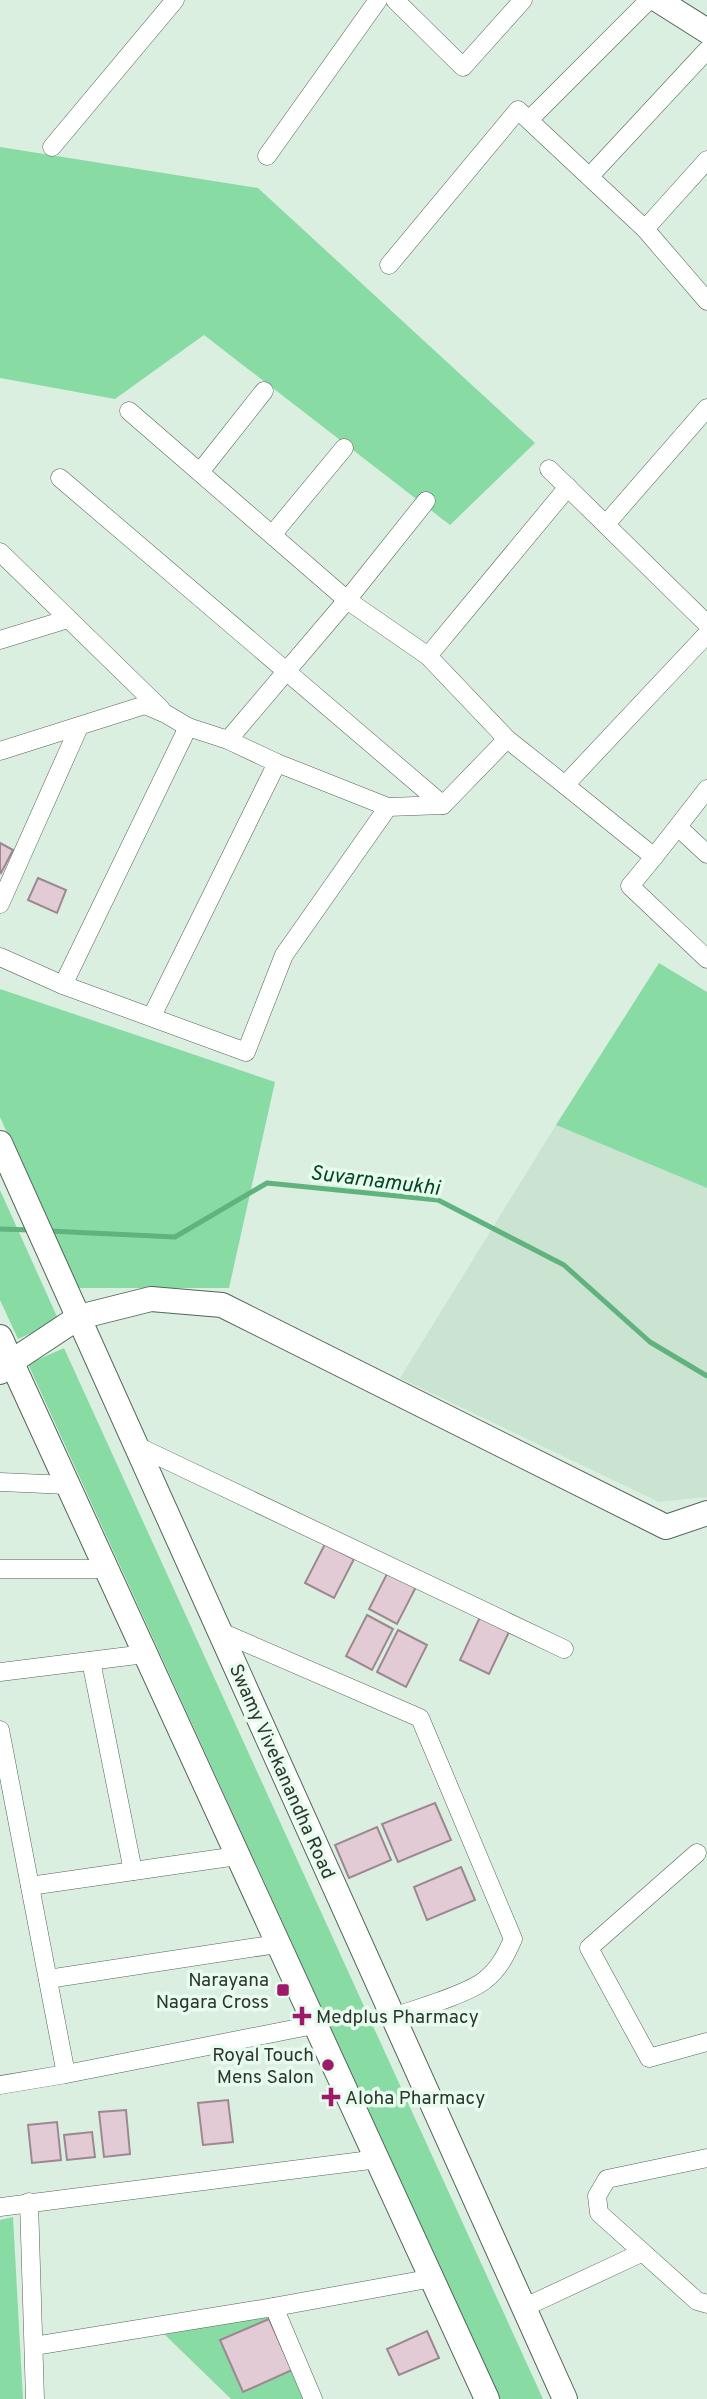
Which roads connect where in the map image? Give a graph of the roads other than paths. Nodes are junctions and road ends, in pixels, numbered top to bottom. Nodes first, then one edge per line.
1 (175, 0) edge
2 (378, 0) edge
3 (395, 0) edge
4 (523, 0) edge
5 (649, 0) edge
6 (658, 0) edge
7 (707, 31) edge
8 (707, 50) edge
9 (530, 119) junction
10 (52, 147) dead end
11 (267, 156) dead end
12 (707, 160) edge
13 (590, 176) junction
14 (645, 229) junction
15 (389, 265) dead end
16 (705, 293) edge
17 (264, 391) dead end
18 (707, 408) edge
19 (129, 411) dead end
20 (344, 448) dead end
21 (549, 469) dead end
22 (200, 472) junction
23 (60, 478) dead end
24 (568, 487) junction
25 (426, 501) dead end
26 (606, 524) junction
27 (272, 535) junction
28 (0, 552) edge
29 (347, 600) junction
30 (68, 618) junction
31 (707, 624) edge
32 (707, 635) edge
33 (0, 640) edge
34 (428, 656) junction
35 (285, 670) junction
36 (166, 714) junction
37 (79, 727) junction
38 (188, 727) junction
39 (507, 739) junction
40 (228, 740) junction
41 (0, 751) edge
42 (277, 763) junction
43 (565, 785) junction
44 (707, 789) edge
45 (443, 805) junction
46 (388, 807) junction
47 (678, 827) junction
48 (707, 854) edge
49 (654, 858) junction
50 (0, 904) edge
51 (0, 957) edge
52 (707, 959) edge
53 (63, 985) junction
54 (152, 1016) junction
55 (0, 1143) edge
56 (79, 1317) junction
57 (0, 1337) edge
58 (5, 1367) edge
59 (137, 1447) junction
60 (0, 1482) edge
61 (68, 1485) junction
62 (704, 1518) edge
63 (0, 1569) edge
64 (106, 1569) junction
65 (221, 1632) junction
66 (564, 1649) dead end
67 (145, 1654) junction
68 (92, 1661) junction
69 (0, 1672) edge
70 (0, 1730) edge
71 (697, 1853) dead end
72 (237, 1856) junction
73 (133, 1871) junction
74 (30, 1886) junction
75 (277, 1944) junction
76 (48, 1979) junction
77 (393, 2017) junction
78 (314, 2025) junction
79 (707, 2042) edge
80 (66, 2074) junction
81 (0, 2085) edge
82 (707, 2158) edge
83 (378, 2159) junction
84 (29, 2202) junction
85 (0, 2207) edge
86 (641, 2253) junction
87 (432, 2278) junction
88 (707, 2304) edge
89 (274, 2307) junction
90 (523, 2308) junction
91 (34, 2346) junction
92 (36, 2399) edge
93 (313, 2399) edge
94 (487, 2399) edge
95 (565, 2399) edge

1 - 10 street
2 - 11 street
3 - 4 street
5 - 9 street
6 - 7 main road
8 - 13 street
9 - 13 street
9 - 15 street
12 - 14 street
13 - 14 street
14 - 16 street
17 - 22 street
18 - 26 street
19 - 22 street
20 - 27 street
21 - 24 street
22 - 27 street
23 - 35 street
24 - 26 street
24 - 34 street
25 - 29 street
26 - 31 street
27 - 29 street
28 - 30 street
29 - 34 street
29 - 35 street
30 - 33 street
30 - 36 street
32 - 43 street
34 - 39 street
35 - 40 street
35 - 45 street
36 - 37 street
36 - 38 street
37 - 41 street
37 - 50 street
38 - 40 street
38 - 53 street
39 - 43 street
39 - 45 street
40 - 42 street
42 - 46 street
42 - 54 street
43 - 49 street
44 - 47 street
45 - 46 street
46 - 54 street
47 - 48 street
47 - 49 street
49 - 52 street
51 - 53 street
53 - 54 street
55 - 56 main road, Swamy Vivekanandha Road
56 - 58 main road
56 - 59 main road, Swamy Vivekanandha Road
56 - 62 main road
57 - 58 main road
58 - 61 main road
59 - 65 main road, Swamy Vivekanandha Road
59 - 66 street
60 - 61 street
61 - 64 main road
63 - 64 street
64 - 67 main road
65 - 77 main road, Swamy Vivekanandha Road
65 - 77 street
67 - 68 street
67 - 72 main road
68 - 69 street
68 - 73 street
70 - 74 street
71 - 79 street
72 - 73 street
72 - 75 main road
73 - 74 street
74 - 76 street
75 - 76 street
75 - 78 main road
76 - 80 street
77 - 90 main road, Swamy Vivekanandha Road
78 - 80 street
78 - 83 main road
80 - 81 street
82 - 86 street
83 - 84 street
83 - 87 main road
84 - 85 street
84 - 91 street
86 - 88 street
86 - 90 street
87 - 89 street
87 - 94 main road
89 - 91 street
89 - 93 street
90 - 95 main road, Swamy Vivekanandha Road
91 - 92 street

